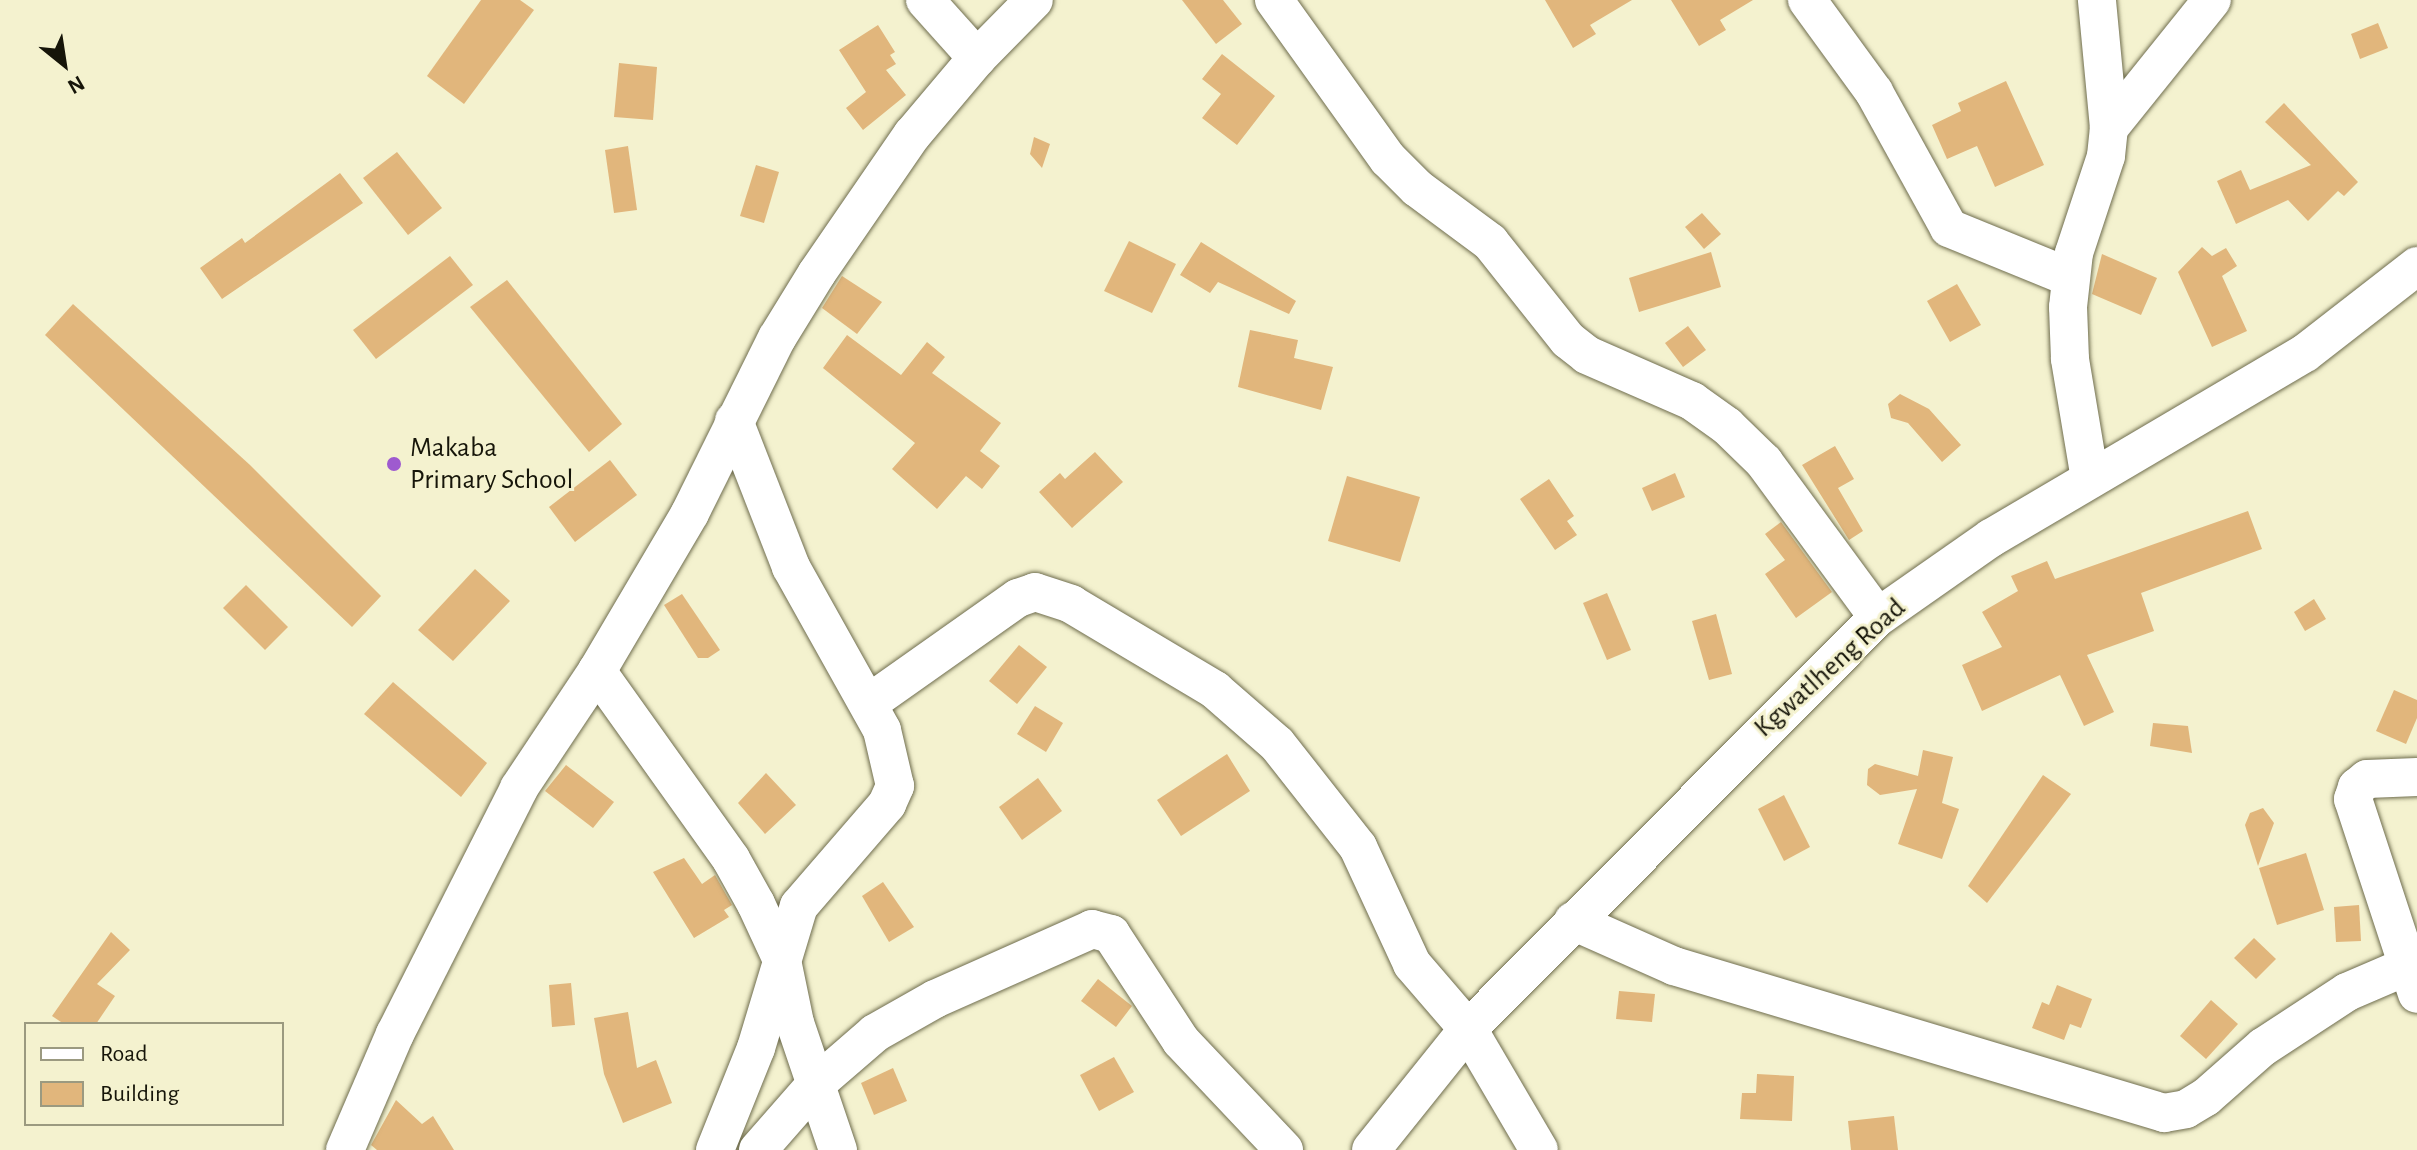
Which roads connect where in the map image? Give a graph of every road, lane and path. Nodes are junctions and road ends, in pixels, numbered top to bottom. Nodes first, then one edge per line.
1 (925, 0) edge
2 (1034, 0) edge
3 (1274, 0) edge
4 (1807, 0) edge
5 (2097, 0) edge
6 (2212, 0) edge
7 (977, 58) junction
8 (2109, 128) junction
9 (2417, 266) edge
10 (2069, 277) junction
11 (734, 421) junction
12 (2090, 479) junction
13 (1878, 617) junction
14 (597, 671) junction
15 (869, 703) junction
16 (2417, 777) edge
17 (1573, 921) junction
18 (782, 960) junction
19 (2413, 975) edge
20 (1468, 1029) junction
21 (815, 1085) junction
22 (345, 1150) edge
23 (715, 1150) edge
24 (758, 1150) edge
25 (838, 1150) edge
26 (1284, 1150) edge
27 (1371, 1150) edge
28 (1539, 1150) edge

1 - 7 street
2 - 7 street
3 - 13 street
4 - 10 street
5 - 8 street
6 - 8 street
7 - 11 street
8 - 10 street
9 - 12 street, Kgwatlheng Road
10 - 12 street
11 - 14 street
11 - 15 street
12 - 13 street, Kgwatlheng Road
13 - 17 street, Kgwatlheng Road
14 - 18 street
14 - 22 street
15 - 18 street
15 - 20 street
16 - 19 street
17 - 19 street
17 - 20 street, Kgwatlheng Road
18 - 21 street
18 - 23 street
20 - 27 street, Kgwatlheng Road
20 - 28 street
21 - 24 street
21 - 25 street
21 - 26 street

